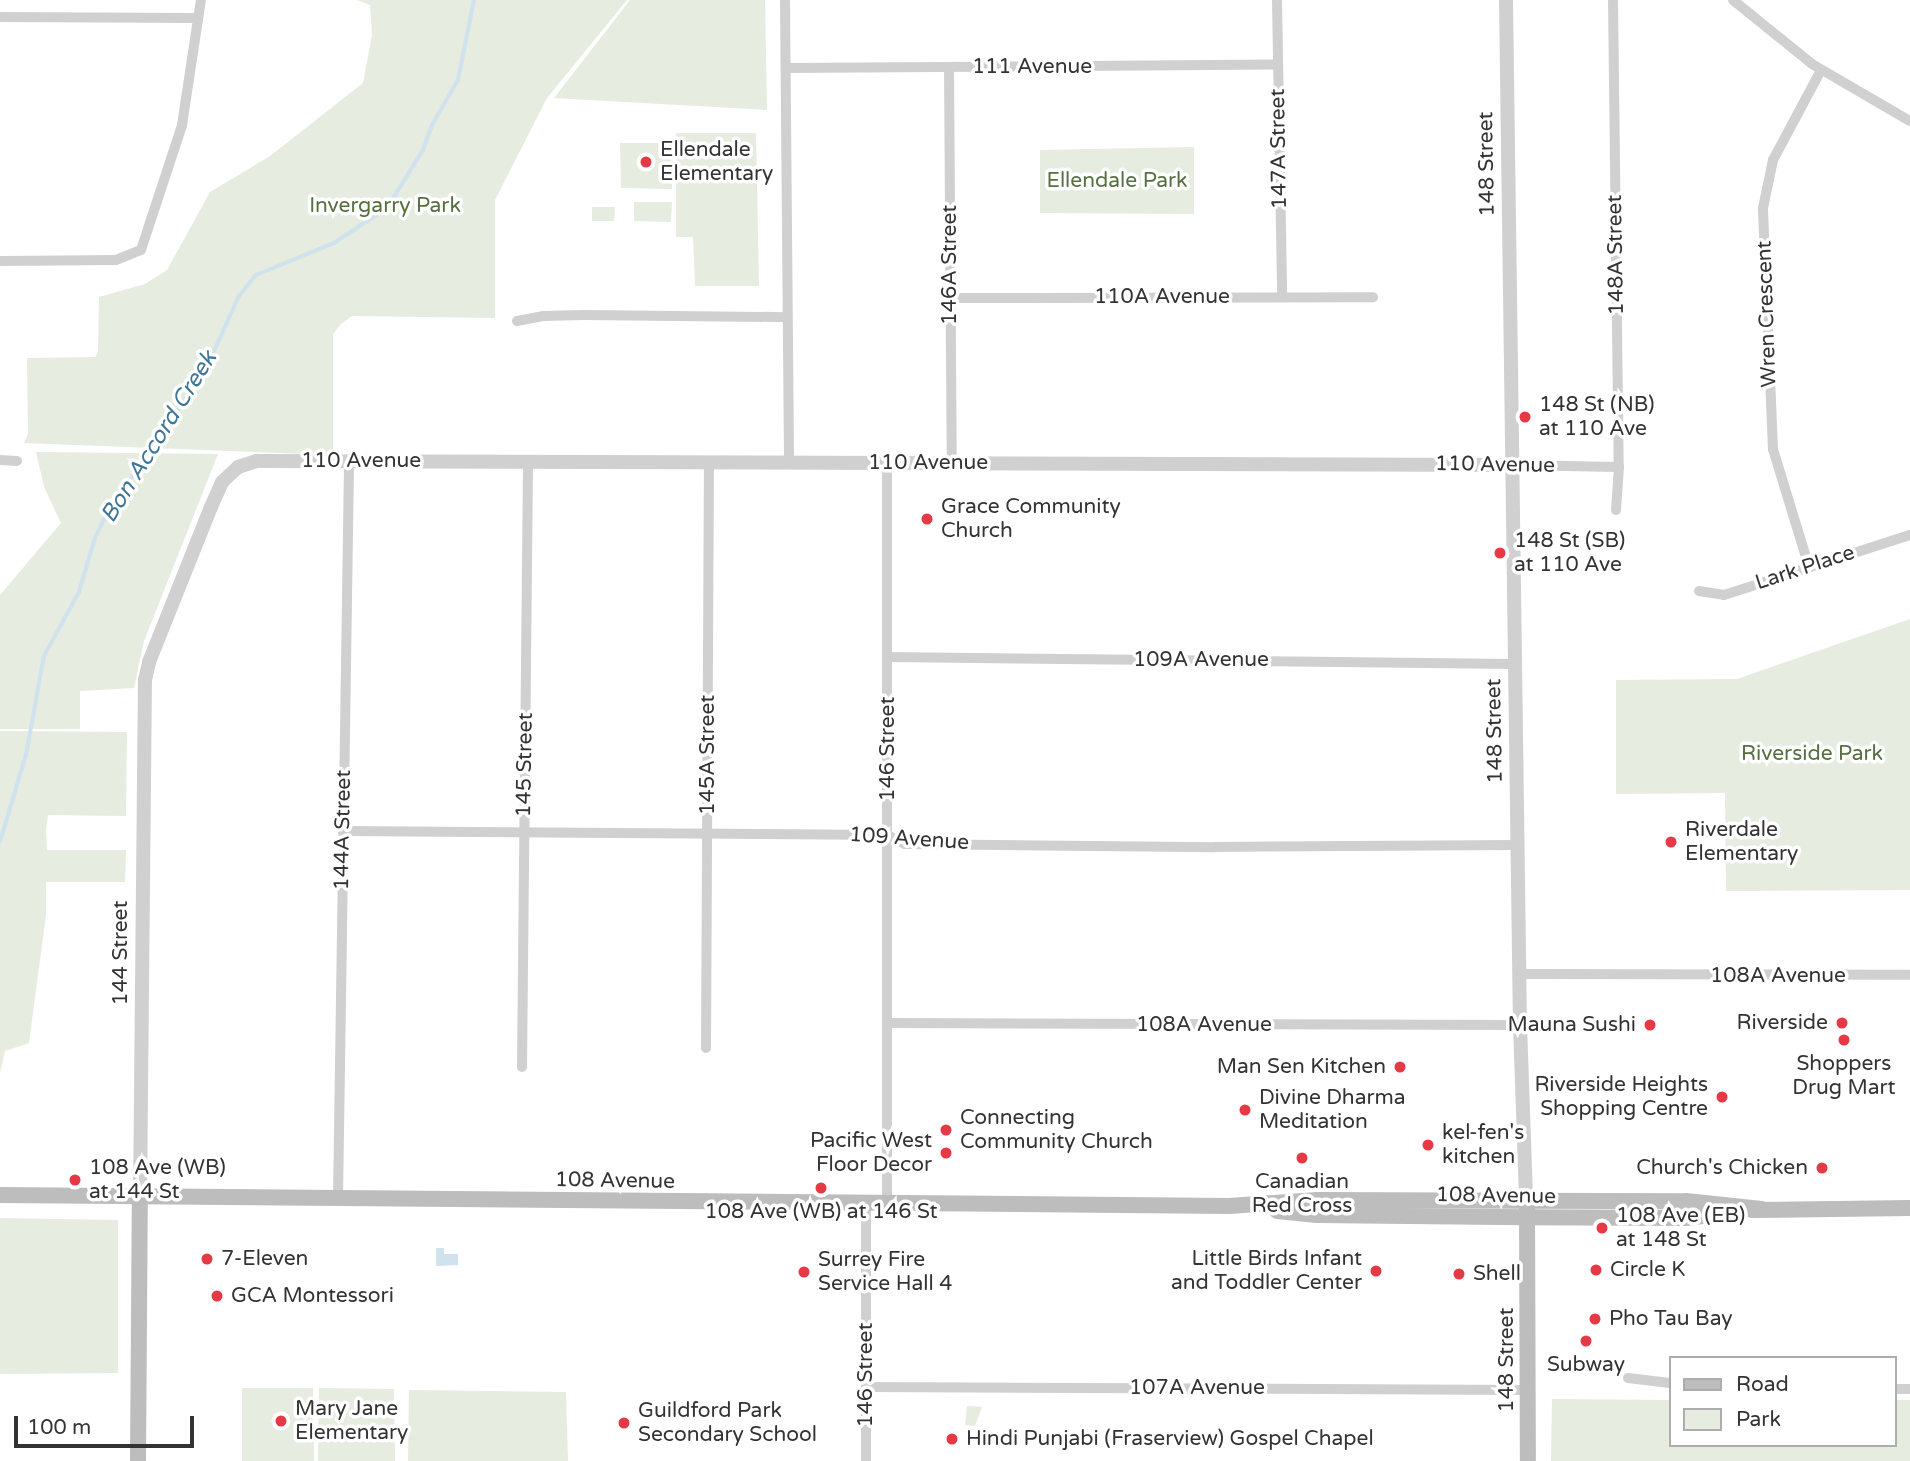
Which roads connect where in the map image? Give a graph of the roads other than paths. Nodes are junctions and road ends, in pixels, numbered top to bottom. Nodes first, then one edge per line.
1 (201, 0) edge
2 (785, 0) edge
3 (1278, 0) edge
4 (1506, 0) edge
5 (1614, 0) edge
6 (1733, 0) edge
7 (0, 17) edge
8 (198, 18) junction
9 (1278, 65) junction
10 (949, 67) junction
11 (786, 68) junction
12 (1821, 70) junction
13 (1910, 121) edge
14 (0, 261) edge
15 (1282, 297) junction
16 (951, 298) junction
17 (1373, 298) dead end
18 (787, 317) junction
19 (517, 321) dead end
20 (0, 460) edge
21 (17, 461) dead end
22 (349, 461) junction
23 (528, 462) junction
24 (789, 462) junction
25 (709, 463) junction
26 (887, 463) junction
27 (952, 463) junction
28 (1512, 465) junction
29 (238, 467) joint
30 (1619, 467) junction
31 (1616, 510) dead end
32 (1910, 535) edge
33 (1809, 567) junction
34 (1699, 591) dead end
35 (887, 657) junction
36 (1515, 664) junction
37 (343, 831) junction
38 (524, 831) junction
39 (707, 832) junction
40 (887, 835) junction
41 (1517, 845) junction
42 (1519, 974) junction
43 (1910, 975) edge
44 (888, 1023) junction
45 (1520, 1025) junction
46 (706, 1048) dead end
47 (522, 1067) dead end
48 (0, 1195) edge
49 (140, 1197) junction
50 (338, 1198) junction
51 (866, 1204) junction
52 (887, 1204) junction
53 (1910, 1208) edge
54 (1527, 1209) junction
55 (1628, 1378) dead end
56 (1668, 1383) edge
57 (866, 1387) junction
58 (1527, 1390) junction
59 (138, 1461) edge
60 (866, 1461) edge
61 (1528, 1461) edge

1 - 8 street
2 - 11 street
3 - 9 street, 147A Street
4 - 28 street, 148 Street
5 - 30 street, 148A Street
6 - 12 street
7 - 8 street
8 - 14 street
9 - 10 street, 111 Avenue
9 - 15 street, 147A Street
10 - 11 street, 111 Avenue
10 - 16 street, 146A Street
11 - 18 street
12 - 13 street
12 - 33 street, Wren Crescent
15 - 16 street, 110A Avenue
15 - 17 street, 110A Avenue
16 - 27 street, 146A Street
18 - 19 street
18 - 24 street
20 - 21 street
22 - 23 street, 110 Avenue
22 - 29 street, 110 Avenue
22 - 37 street, 144A Street
23 - 25 street, 110 Avenue
23 - 38 street, 145 Street
24 - 25 street, 110 Avenue
24 - 26 street, 110 Avenue
25 - 39 street, 145A Street
26 - 27 street, 110 Avenue
26 - 35 street, 146 Street
27 - 28 street, 110 Avenue
28 - 30 street, 110 Avenue
28 - 36 street, 148 Street
29 - 49 street, 144 Street
30 - 31 street, 148A Street
32 - 33 street, Lark Place
33 - 34 street, Lark Place
35 - 36 street, 109A Avenue
35 - 40 street, 146 Street
36 - 41 street, 148 Street
37 - 38 street, 109 Avenue
37 - 50 street, 144A Street
38 - 39 street, 109 Avenue
38 - 47 street, 145 Street
39 - 40 street, 109 Avenue
39 - 46 street, 145A Street
40 - 41 street, 109 Avenue
40 - 44 street, 146 Street
41 - 42 street, 148 Street
42 - 43 street, 108A Avenue
42 - 45 street, 148 Street
44 - 45 street, 108A Avenue
44 - 52 street, 146 Street
45 - 54 street, 148 Street
48 - 49 main road, 108 Avenue
49 - 50 main road, 108 Avenue
49 - 59 main road, 144 Street
50 - 51 main road, 108 Avenue
51 - 52 main road, 108 Avenue
51 - 57 street, 146 Street
52 - 54 main road, 108 Avenue
53 - 54 main road, 108 Avenue
54 - 58 main road, 148 Street
55 - 56 street
57 - 58 street, 107A Avenue
57 - 60 street, 146 Street
58 - 61 main road, 148 Street

